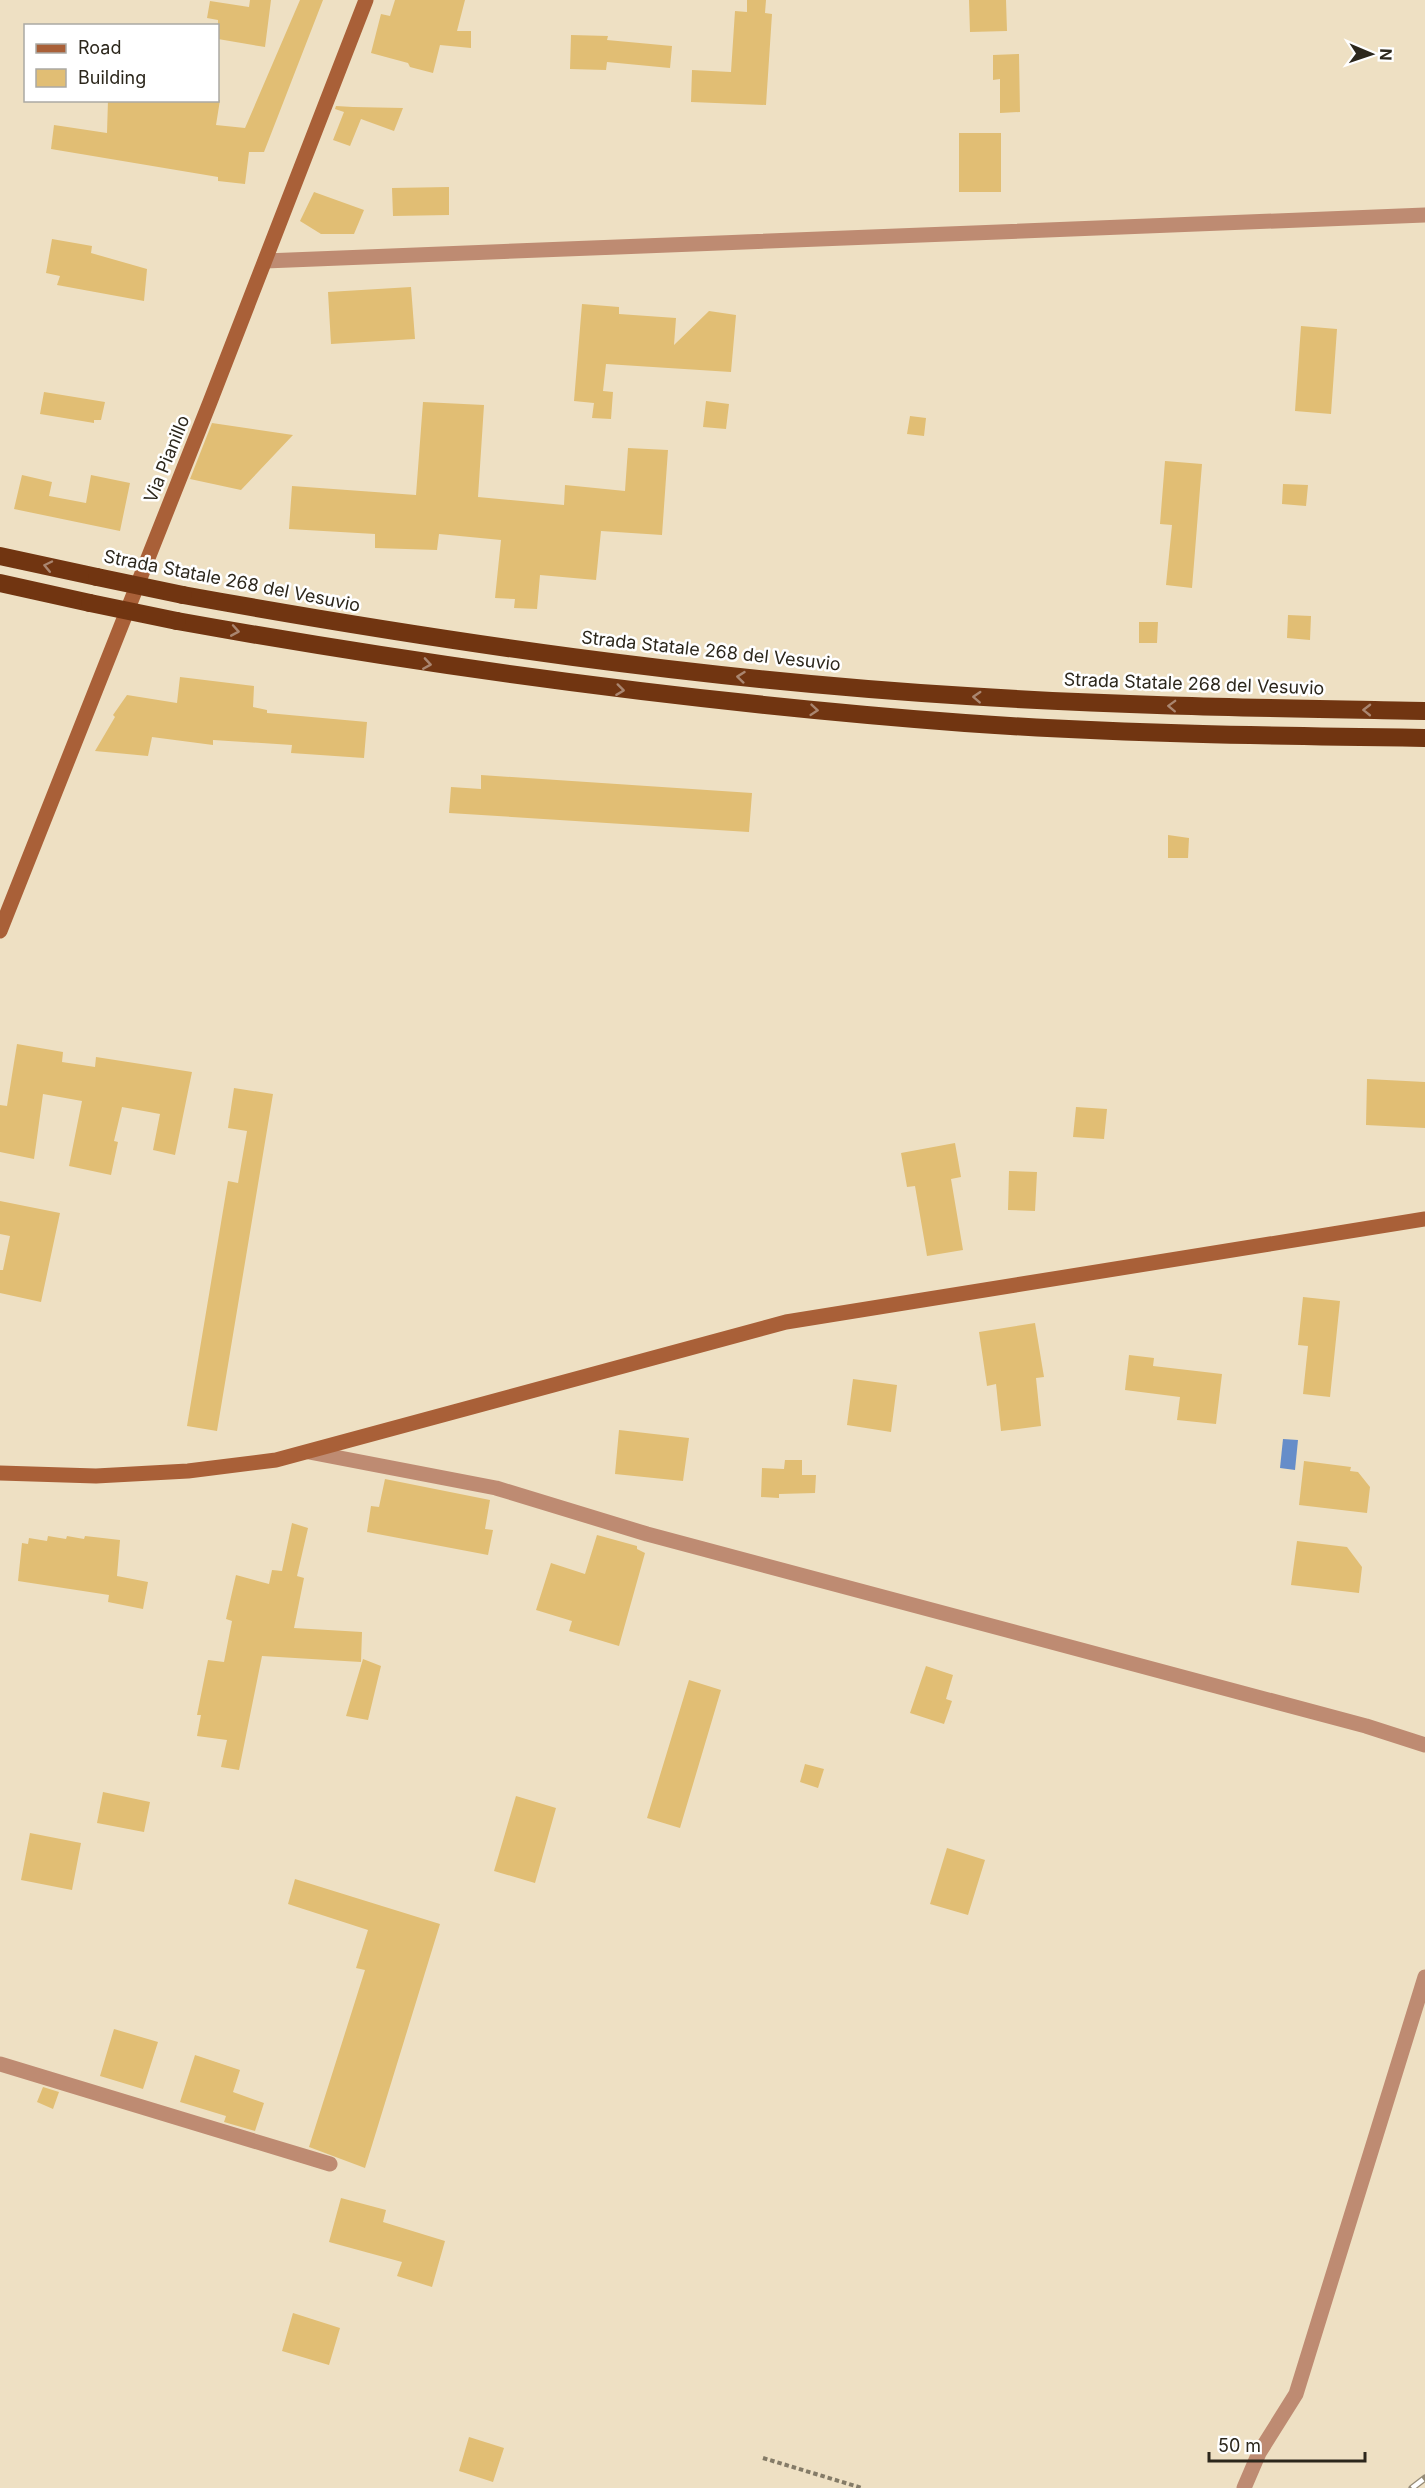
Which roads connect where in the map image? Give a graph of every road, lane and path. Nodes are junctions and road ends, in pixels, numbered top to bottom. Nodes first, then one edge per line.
1 (366, 0) edge
2 (1425, 215) edge
3 (265, 261) junction
4 (0, 556) edge
5 (0, 584) edge
6 (1425, 711) edge
7 (1425, 738) edge
8 (0, 931) edge
9 (1425, 1219) edge
10 (309, 1452) junction
11 (0, 1473) edge
12 (1425, 1745) edge
13 (1425, 1977) edge
14 (0, 2064) edge
15 (330, 2164) dead end
16 (763, 2458) dead end
17 (862, 2488) edge
18 (1244, 2488) edge

1 - 3 street, Via Pianillo
2 - 3 street
3 - 8 street, Via Pianillo
6 -> 4 highway, Strada Statale 268 del Vesuvio, bridge
5 -> 7 highway, bridge
9 - 10 street
10 - 11 street
10 - 12 street
13 - 18 street
14 - 15 street
16 - 17 path

